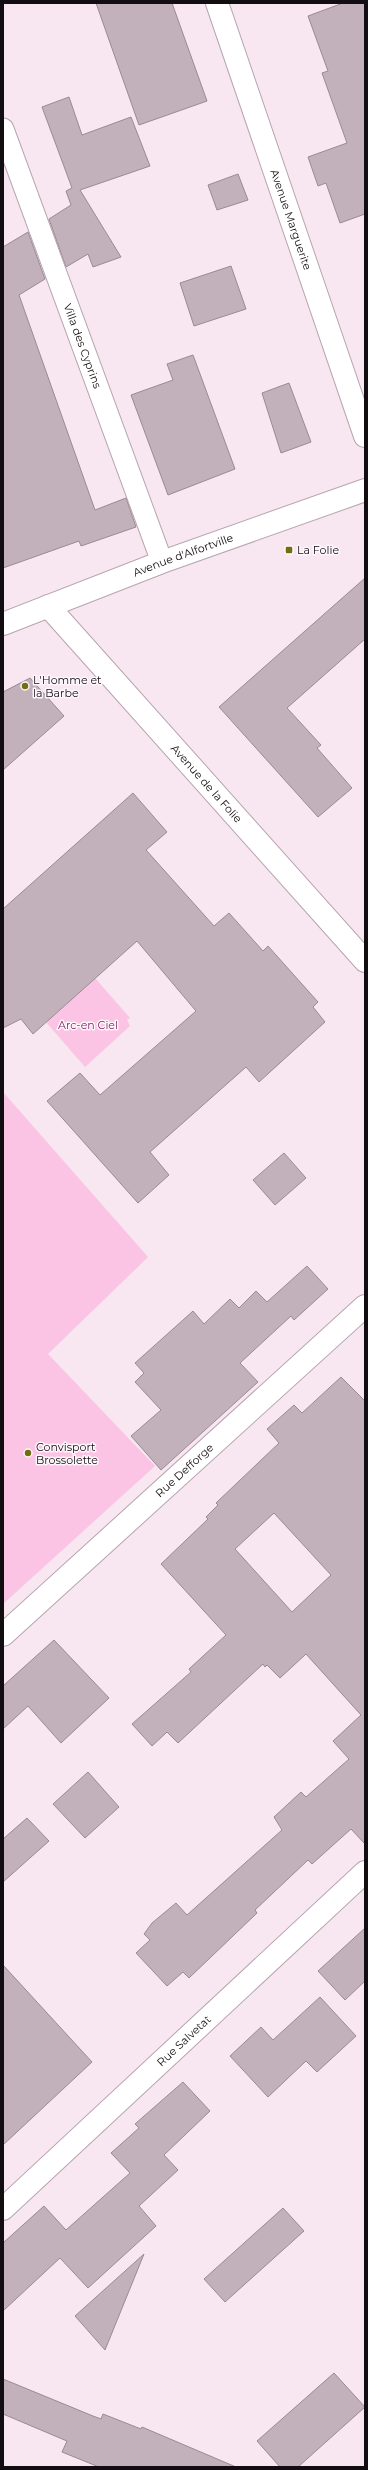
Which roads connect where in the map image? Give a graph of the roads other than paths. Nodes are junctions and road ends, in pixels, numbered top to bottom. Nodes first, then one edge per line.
1 (217, 3) edge
2 (3, 129) edge
3 (365, 436) edge
4 (365, 490) edge
5 (162, 562) junction
6 (48, 606) junction
7 (3, 623) edge
8 (365, 961) edge
9 (365, 1306) edge
10 (3, 1635) edge
11 (365, 1872) edge
12 (3, 2209) edge

1 - 3 street, Avenue Marguerite
2 - 5 lane, Villa des Cyprins
4 - 5 street, Avenue d'Alfortville
5 - 6 street, Avenue d'Alfortville
6 - 7 street, Avenue d'Alfortville
6 - 8 street, Avenue de la Folie
9 - 10 street, Rue Defforge
11 - 12 street, Rue Salvetat

